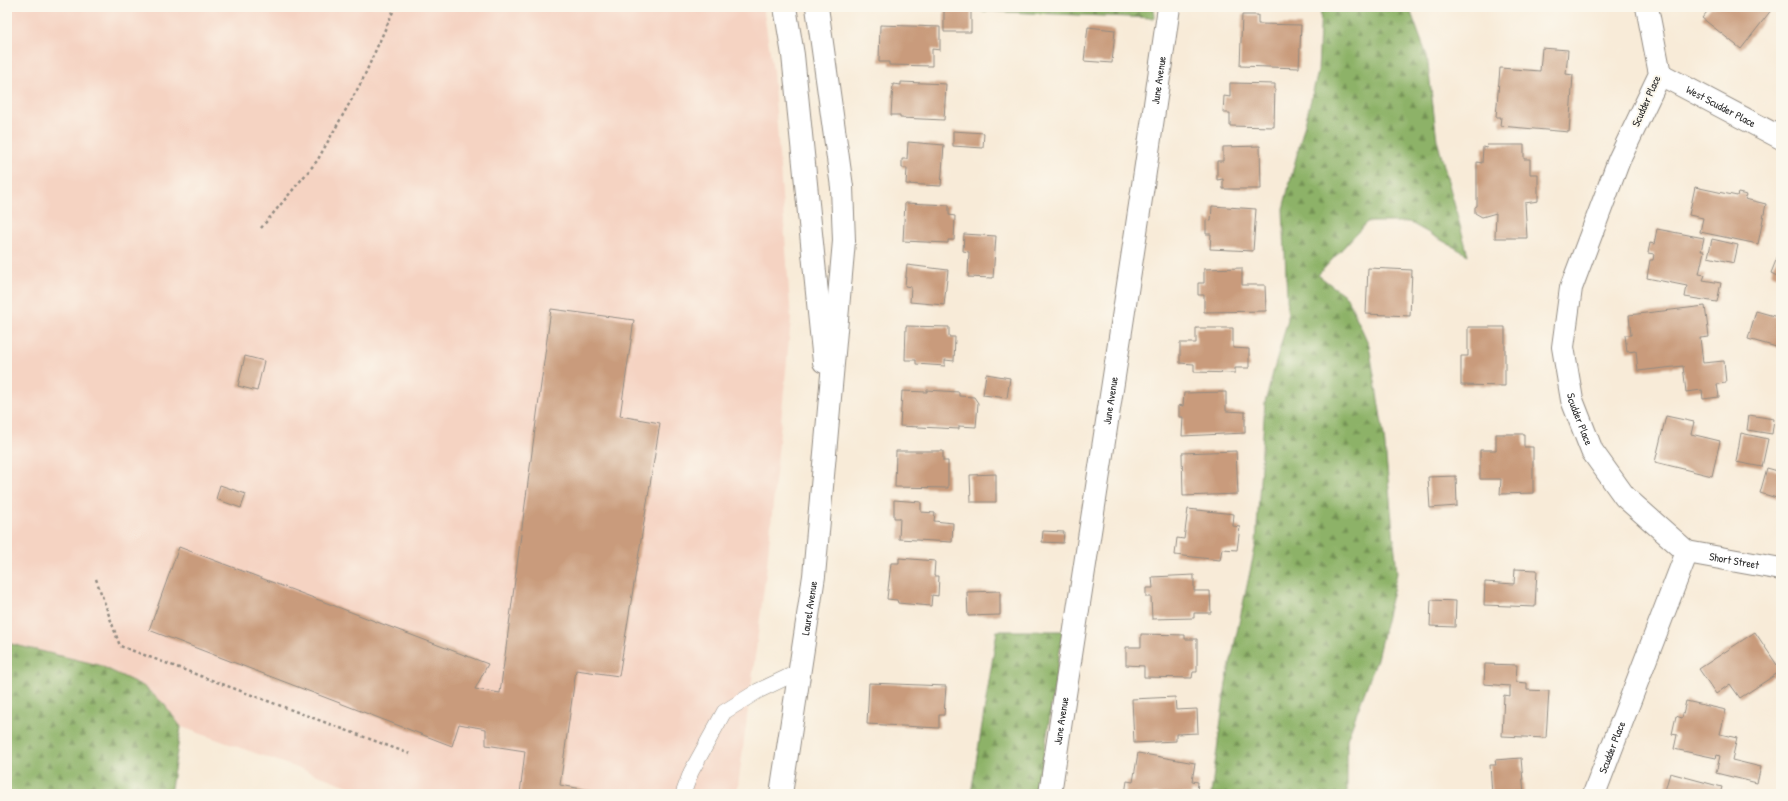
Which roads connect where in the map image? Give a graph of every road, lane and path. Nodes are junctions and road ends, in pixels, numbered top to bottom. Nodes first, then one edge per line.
1 (395, 7) edge
2 (785, 7) edge
3 (817, 7) edge
4 (1168, 7) edge
5 (1647, 7) edge
6 (1660, 74) junction
7 (1781, 138) edge
8 (261, 228) dead end
9 (829, 422) junction
10 (1687, 552) junction
11 (1781, 569) edge
12 (96, 579) dead end
13 (800, 671) junction
14 (410, 754) dead end
15 (683, 794) edge
16 (781, 794) edge
17 (1050, 794) edge
18 (1594, 794) edge

1 - 8 path
2 - 9 street
3 - 9 street
4 - 17 street, June Avenue
5 - 6 street, Scudder Place
6 - 7 street, West Scudder Place
6 - 10 street, Scudder Place
9 - 13 street, Laurel Avenue
10 - 11 street, Short Street
10 - 18 street, Scudder Place
12 - 14 path
13 - 15 lane
13 - 16 street, Laurel Avenue

